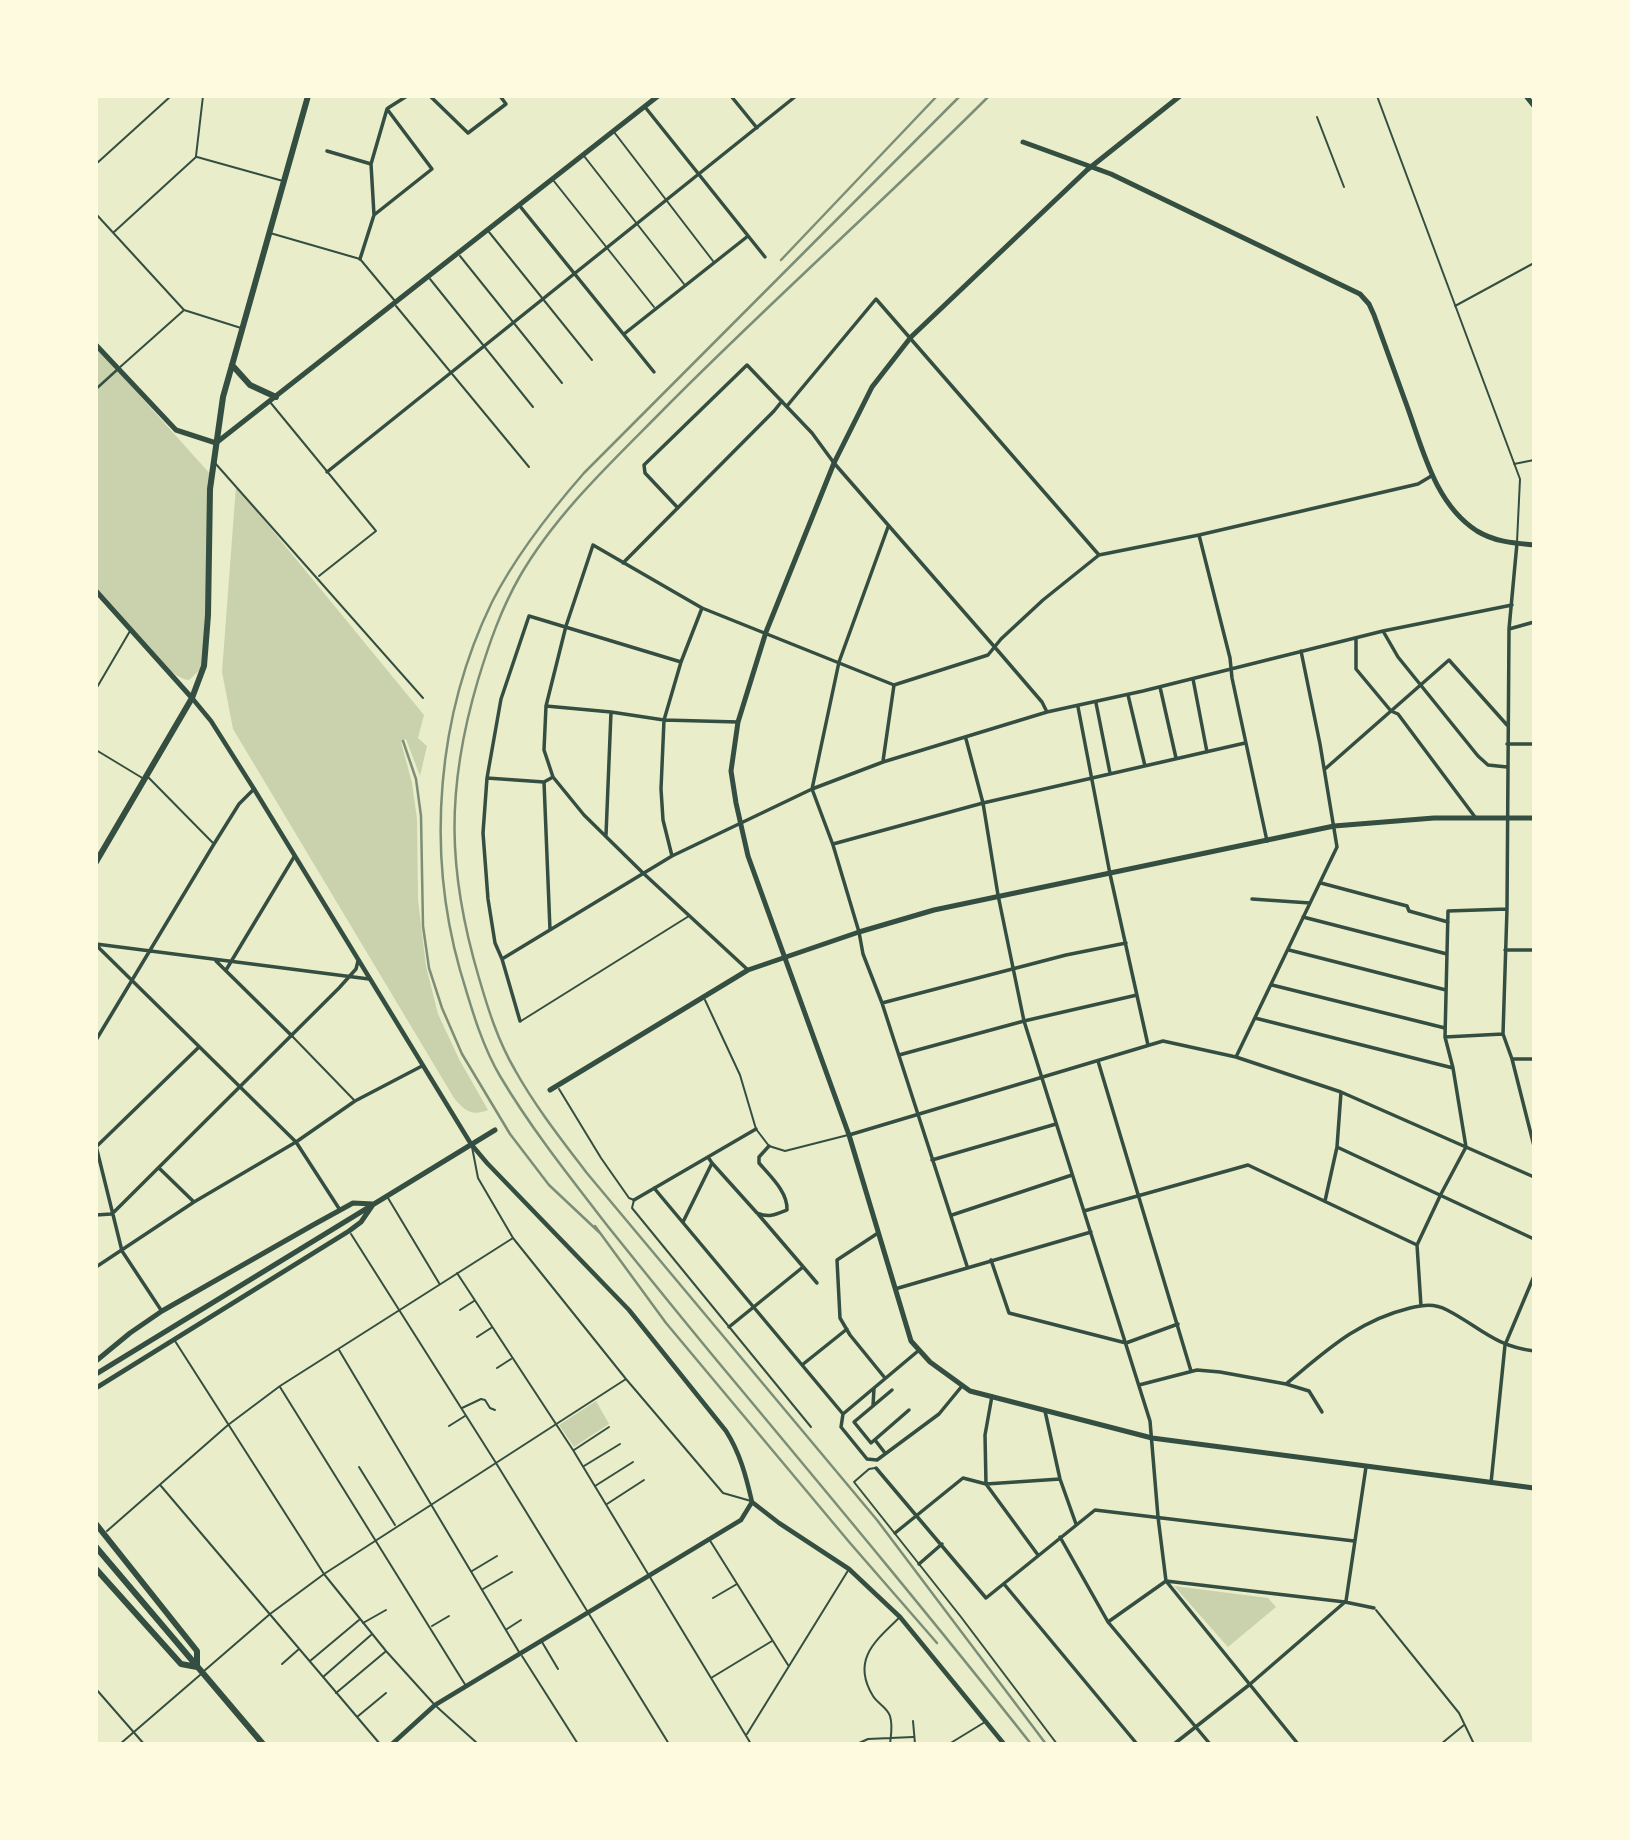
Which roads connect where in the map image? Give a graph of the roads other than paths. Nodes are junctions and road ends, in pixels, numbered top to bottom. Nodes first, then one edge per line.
1 (170, 96) edge
2 (203, 96) edge
3 (308, 96) edge
4 (407, 96) edge
5 (430, 96) edge
6 (500, 96) edge
7 (658, 96) edge
8 (731, 96) edge
9 (796, 96) edge
10 (1180, 96) edge
11 (1377, 96) edge
12 (1526, 96) edge
13 (1534, 106) edge
14 (645, 107) junction
15 (387, 109) junction
16 (1317, 117) dead end
17 (757, 128) junction
18 (614, 131) junction
19 (1023, 142) dead end
20 (327, 151) dead end
21 (583, 155) junction
22 (196, 157) junction
23 (96, 164) edge
24 (371, 164) junction
25 (1092, 166) junction
26 (699, 175) junction
27 (552, 179) junction
28 (284, 181) junction
29 (1344, 187) dead end
30 (667, 201) junction
31 (519, 205) junction
32 (96, 214) edge
33 (374, 215) junction
34 (637, 225) junction
35 (488, 230) junction
36 (113, 232) junction
37 (269, 232) junction
38 (748, 236) junction
39 (607, 248) junction
40 (458, 254) junction
41 (765, 257) dead end
42 (360, 259) junction
43 (715, 262) junction
44 (1534, 263) edge
45 (575, 274) junction
46 (428, 277) junction
47 (685, 286) junction
48 (543, 299) junction
49 (395, 303) junction
50 (1455, 306) junction
51 (656, 309) junction
52 (184, 310) junction
53 (514, 323) junction
54 (242, 328) junction
55 (624, 334) junction
56 (911, 337) junction
57 (96, 345) edge
58 (484, 346) junction
59 (592, 360) dead end
60 (232, 365) junction
61 (118, 369) junction
62 (654, 372) dead end
63 (451, 373) junction
64 (562, 383) dead end
65 (96, 389) edge
66 (273, 399) junction
67 (782, 401) junction
68 (787, 406) junction
69 (533, 407) dead end
70 (216, 443) junction
71 (1534, 460) edge
72 (214, 462) junction
73 (834, 463) junction
74 (1514, 464) junction
75 (528, 467) dead end
76 (327, 472) junction
77 (1433, 475) junction
78 (678, 508) junction
79 (888, 527) junction
80 (1199, 535) junction
81 (1517, 543) junction
82 (1534, 545) edge
83 (1099, 555) junction
84 (623, 563) junction
85 (317, 578) junction
86 (96, 591) edge
87 (1512, 605) junction
88 (702, 608) junction
89 (1534, 622) edge
90 (566, 626) junction
91 (1509, 629) junction
92 (131, 630) junction
93 (1383, 631) junction
94 (766, 632) junction
95 (1356, 638) junction
96 (995, 649) junction
97 (1301, 651) junction
98 (681, 662) junction
99 (839, 662) junction
100 (1231, 669) junction
101 (1193, 679) junction
102 (894, 685) junction
103 (1420, 685) junction
104 (1160, 687) junction
105 (96, 689) edge
106 (1128, 695) junction
107 (192, 698) junction
108 (423, 698) dead end
109 (1096, 702) junction
110 (546, 706) junction
111 (1077, 706) junction
112 (1391, 711) junction
113 (611, 712) junction
114 (1047, 712) junction
115 (664, 720) junction
116 (738, 722) junction
117 (1507, 724) junction
118 (967, 738) junction
119 (1245, 743) junction
120 (1507, 744) junction
121 (1534, 744) edge
122 (96, 750) edge
123 (1208, 751) junction
124 (1176, 758) junction
125 (883, 762) junction
126 (1145, 766) junction
127 (1507, 767) junction
128 (1325, 769) junction
129 (1110, 773) junction
130 (552, 776) junction
131 (1093, 777) junction
132 (146, 778) junction
133 (486, 778) junction
134 (544, 782) junction
135 (254, 789) junction
136 (812, 789) junction
137 (983, 803) junction
138 (1507, 817) junction
139 (1476, 818) junction
140 (1534, 818) edge
141 (740, 822) junction
142 (1334, 826) junction
143 (606, 835) junction
144 (1267, 841) junction
145 (214, 844) junction
146 (833, 845) junction
147 (671, 856) junction
148 (295, 857) junction
149 (96, 862) edge
150 (642, 872) junction
151 (1110, 874) junction
152 (1321, 883) junction
153 (998, 895) junction
154 (1252, 899) dead end
155 (1310, 903) junction
156 (1507, 909) junction
157 (690, 916) junction
158 (1303, 917) junction
159 (1448, 922) junction
160 (550, 930) junction
161 (859, 932) junction
162 (1126, 943) junction
163 (96, 945) edge
164 (1289, 950) junction
165 (1505, 950) junction
166 (1534, 950) edge
167 (149, 951) junction
168 (1447, 954) junction
169 (786, 957) junction
170 (502, 958) junction
171 (215, 960) junction
172 (358, 961) junction
173 (231, 962) junction
174 (226, 970) junction
175 (748, 970) junction
176 (1013, 970) junction
177 (347, 977) junction
178 (369, 979) junction
179 (132, 980) junction
180 (1272, 985) junction
181 (1446, 990) junction
182 (1138, 995) junction
183 (703, 996) junction
184 (882, 1003) junction
185 (1255, 1018) junction
186 (520, 1021) joint
187 (1024, 1021) junction
188 (1445, 1028) junction
189 (1503, 1034) junction
190 (292, 1036) junction
191 (1445, 1037) junction
192 (96, 1040) edge
193 (1148, 1045) junction
194 (199, 1046) junction
195 (899, 1055) junction
196 (1236, 1057) junction
197 (1512, 1059) junction
198 (1534, 1059) edge
199 (1098, 1060) junction
200 (422, 1066) junction
201 (1453, 1068) junction
202 (1040, 1076) junction
203 (241, 1086) junction
204 (557, 1086) junction
205 (550, 1090) dead end
206 (1341, 1092) junction
207 (355, 1101) junction
208 (918, 1115) junction
209 (1527, 1118) junction
210 (1534, 1118) edge
211 (1056, 1124) junction
212 (756, 1129) junction
213 (495, 1130) dead end
214 (849, 1135) junction
215 (296, 1142) junction
216 (471, 1144) junction
217 (97, 1146) edge
218 (769, 1146) junction
219 (1534, 1146) edge
220 (1337, 1147) junction
221 (1466, 1147) junction
222 (708, 1157) junction
223 (932, 1160) junction
224 (712, 1163) junction
225 (159, 1168) junction
226 (1072, 1175) junction
227 (1534, 1177) edge
228 (654, 1188) junction
229 (1441, 1194) junction
230 (387, 1195) junction
231 (1138, 1195) junction
232 (634, 1200) junction
233 (1325, 1201) junction
234 (194, 1202) junction
235 (373, 1204) junction
236 (340, 1210) junction
237 (1084, 1211) junction
238 (757, 1213) junction
239 (111, 1214) junction
240 (96, 1215) edge
241 (951, 1216) junction
242 (683, 1223) junction
243 (349, 1231) junction
244 (1091, 1232) junction
245 (878, 1233) junction
246 (513, 1237) junction
247 (1534, 1239) edge
248 (1417, 1245) junction
249 (121, 1251) junction
250 (991, 1259) junction
251 (967, 1266) junction
252 (96, 1267) edge
253 (803, 1267) junction
254 (457, 1273) junction
255 (1534, 1276) edge
256 (817, 1283) dead end
257 (440, 1284) junction
258 (895, 1289) junction
259 (475, 1301) junction
260 (1420, 1306) junction
261 (753, 1307) junction
262 (460, 1310) dead end
263 (162, 1311) junction
264 (399, 1311) junction
265 (1178, 1324) junction
266 (492, 1327) junction
267 (729, 1327) junction
268 (847, 1329) junction
269 (477, 1337) dead end
270 (175, 1342) junction
271 (1126, 1343) junction
272 (1505, 1345) junction
273 (339, 1349) junction
274 (918, 1350) junction
275 (1534, 1351) edge
276 (512, 1358) junction
277 (96, 1361) edge
278 (802, 1365) junction
279 (497, 1368) dead end
280 (1191, 1371) junction
281 (96, 1374) edge
282 (885, 1378) junction
283 (626, 1379) junction
284 (1286, 1384) junction
285 (1139, 1385) junction
286 (279, 1386) junction
287 (962, 1386) junction
288 (96, 1388) edge
289 (874, 1388) junction
290 (892, 1390) dead end
291 (992, 1395) junction
292 (873, 1406) junction
293 (462, 1408) junction
294 (495, 1410) dead end
295 (909, 1410) dead end
296 (1045, 1411) junction
297 (1322, 1412) dead end
298 (843, 1414) junction
299 (466, 1415) junction
300 (555, 1424) junction
301 (228, 1425) junction
302 (449, 1426) dead end
303 (609, 1427) dead end
304 (811, 1427) dead end
305 (1152, 1438) junction
306 (874, 1440) junction
307 (620, 1444) dead end
308 (573, 1450) junction
309 (885, 1453) junction
310 (495, 1462) junction
311 (633, 1462) dead end
312 (1366, 1466) junction
313 (359, 1467) dead end
314 (583, 1467) junction
315 (876, 1468) joint
316 (1060, 1479) junction
317 (644, 1480) dead end
318 (986, 1483) junction
319 (1491, 1483) junction
320 (160, 1484) junction
321 (595, 1486) junction
322 (1534, 1488) edge
323 (432, 1502) junction
324 (752, 1502) junction
325 (606, 1504) junction
326 (917, 1515) junction
327 (1158, 1517) junction
328 (96, 1524) edge
329 (1076, 1524) junction
330 (396, 1525) junction
331 (895, 1533) junction
332 (104, 1534) junction
333 (1060, 1536) junction
334 (709, 1538) junction
335 (375, 1539) junction
336 (1354, 1541) junction
337 (942, 1544) junction
338 (96, 1547) edge
339 (1038, 1555) junction
340 (497, 1556) dead end
341 (919, 1564) junction
342 (96, 1569) edge
343 (849, 1569) junction
344 (472, 1571) junction
345 (512, 1572) dead end
346 (324, 1574) junction
347 (649, 1575) junction
348 (1166, 1581) junction
349 (738, 1583) junction
350 (1004, 1583) junction
351 (482, 1590) junction
352 (713, 1598) dead end
353 (1346, 1601) junction
354 (1374, 1608) joint
355 (386, 1610) dead end
356 (588, 1612) junction
357 (271, 1614) junction
358 (449, 1616) dead end
359 (900, 1618) junction
360 (359, 1619) junction
361 (521, 1620) dead end
362 (1108, 1622) junction
363 (363, 1623) junction
364 (430, 1627) junction
365 (506, 1629) junction
366 (372, 1634) junction
367 (541, 1641) junction
368 (773, 1641) junction
369 (299, 1649) junction
370 (386, 1651) junction
371 (520, 1654) junction
372 (310, 1661) junction
373 (282, 1664) dead end
374 (789, 1666) junction
375 (558, 1669) dead end
376 (200, 1670) junction
377 (323, 1677) junction
378 (711, 1678) junction
379 (1249, 1685) junction
380 (466, 1687) junction
381 (96, 1689) edge
382 (336, 1693) junction
383 (386, 1693) dead end
384 (435, 1706) junction
385 (357, 1718) junction
386 (913, 1721) dead end
387 (986, 1722) junction
388 (1465, 1724) junction
389 (1196, 1727) junction
390 (134, 1732) junction
391 (746, 1735) junction
392 (913, 1737) junction
393 (891, 1738) junction
394 (120, 1744) edge
395 (144, 1744) edge
396 (263, 1744) edge
397 (380, 1744) edge
398 (392, 1744) edge
399 (478, 1744) edge
400 (578, 1744) edge
401 (669, 1744) edge
402 (751, 1744) edge
403 (857, 1744) edge
404 (890, 1744) edge
405 (915, 1744) edge
406 (949, 1744) edge
407 (1004, 1744) edge
408 (1057, 1744) edge
409 (1137, 1744) edge
410 (1174, 1744) edge
411 (1210, 1744) edge
412 (1298, 1744) edge
413 (1441, 1744) edge
414 (1474, 1744) edge

1 - 23 lane
2 - 22 lane
3 - 28 main road
4 - 15 street
5 - 6 street
7 - 14 main road
8 - 17 street
9 - 17 street
10 - 25 main road
11 - 50 lane
12 - 13 main road
14 - 18 main road
14 - 26 street
15 - 24 street
15 - 33 street
16 - 29 lane
17 - 26 street
18 - 21 main road
18 - 30 lane
19 - 25 main road
20 - 24 street
21 - 27 main road
21 - 34 lane
22 - 28 lane
22 - 36 lane
24 - 33 street
25 - 56 main road
25 - 77 main road
26 - 30 street
26 - 38 street
27 - 31 main road
27 - 39 lane
28 - 37 main road
30 - 34 street
30 - 43 lane
31 - 35 main road
31 - 45 street
32 - 36 lane
33 - 42 street
34 - 39 street
34 - 47 lane
35 - 40 main road
35 - 48 lane
36 - 52 lane
37 - 42 lane
37 - 54 main road
38 - 41 street
38 - 43 street
39 - 45 street
39 - 51 lane
40 - 46 main road
40 - 53 lane
42 - 49 lane
43 - 47 street
44 - 50 lane
45 - 48 street
45 - 55 street
46 - 49 main road
46 - 58 lane
47 - 51 street
48 - 53 street
48 - 59 lane
49 - 63 lane
49 - 66 main road
50 - 74 lane
51 - 55 street
52 - 54 lane
52 - 61 lane
53 - 58 street
53 - 64 lane
54 - 60 main road
55 - 62 street
56 - 68 street
56 - 73 main road
56 - 83 street
57 - 61 main road
58 - 63 street
58 - 69 lane
60 - 66 main road
60 - 70 main road
61 - 65 street
61 - 70 main road
63 - 75 lane
63 - 76 street
66 - 70 main road
66 - 76 lane
67 - 68 street
67 - 78 street
67 - 78 street
68 - 73 street
70 - 72 main road
71 - 74 lane
72 - 85 lane
72 - 107 main road
73 - 79 street
73 - 94 main road
74 - 81 lane
76 - 85 lane
77 - 80 street
77 - 81 main road
78 - 84 street
79 - 96 street
79 - 99 street
80 - 83 street
80 - 100 street
81 - 82 main road
81 - 87 street
83 - 96 street
84 - 88 street
84 - 90 street
85 - 108 lane
86 - 92 main road
87 - 91 street
87 - 93 street
88 - 94 street
88 - 98 street
89 - 91 street
90 - 98 street
90 - 110 street
90 - 133 street
91 - 117 street
92 - 105 lane
92 - 107 main road
93 - 95 street
93 - 103 street
94 - 99 street
94 - 116 main road
95 - 97 street
95 - 112 street
96 - 102 street
96 - 114 street
97 - 100 street
97 - 128 street
98 - 115 street
99 - 102 street
99 - 136 street
100 - 101 street
100 - 119 street
101 - 104 street
101 - 123 street
102 - 125 street
103 - 112 street
103 - 117 street
103 - 127 street
104 - 106 street
104 - 124 street
106 - 109 street
106 - 126 street
107 - 132 main road
107 - 135 street
109 - 111 street
109 - 129 street
110 - 113 street
110 - 130 street
111 - 114 street
111 - 131 street
112 - 128 street
112 - 139 street
113 - 115 street
113 - 143 street
114 - 118 street
115 - 116 street
115 - 147 street
116 - 141 main road
117 - 120 street
118 - 125 street
118 - 137 street
119 - 123 street
119 - 144 street
120 - 121 street
120 - 127 street
122 - 132 lane
123 - 124 street
124 - 126 street
125 - 136 street
126 - 129 street
127 - 138 street
128 - 142 street
129 - 131 street
130 - 134 street
130 - 143 street
131 - 137 street
131 - 151 street
132 - 145 lane
132 - 149 main road
133 - 134 street
133 - 170 street
134 - 160 street
135 - 145 street
135 - 148 street
136 - 141 street
136 - 146 street
137 - 146 street
137 - 153 street
138 - 139 main road
138 - 140 main road
138 - 156 street
139 - 142 main road
141 - 147 street
141 - 169 main road
142 - 144 main road
142 - 152 street
143 - 150 street
144 - 151 main road
145 - 167 street
146 - 161 street
147 - 150 street
148 - 172 street
148 - 173 street
150 - 157 street
150 - 160 street
151 - 153 main road
151 - 162 street
152 - 155 street
152 - 159 street
153 - 161 main road
153 - 176 street
154 - 155 street
155 - 158 street
156 - 159 street
156 - 165 street
157 - 175 street
157 - 186 lane
158 - 164 street
158 - 168 street
159 - 168 street
160 - 170 street
161 - 169 main road
161 - 184 street
162 - 176 street
162 - 182 street
163 - 167 street
163 - 179 street
164 - 180 street
164 - 181 street
165 - 166 street
165 - 189 street
167 - 171 street
167 - 179 street
168 - 181 street
169 - 175 main road
169 - 214 main road
170 - 186 street
171 - 173 street
171 - 174 street
172 - 177 street
172 - 178 street
173 - 174 street
173 - 177 street
174 - 190 street
175 - 183 main road
176 - 184 street
176 - 187 street
177 - 178 street
177 - 190 street
178 - 200 street
179 - 192 street
179 - 194 street
180 - 185 street
180 - 188 street
181 - 188 street
182 - 187 street
182 - 193 street
183 - 204 main road
183 - 212 lane
184 - 195 street
185 - 196 street
185 - 201 street
187 - 195 street
187 - 202 street
188 - 191 street
189 - 191 street
189 - 197 street
190 - 203 street
190 - 207 lane
191 - 201 street
193 - 196 street
193 - 199 street
194 - 203 street
194 - 217 street
195 - 208 street
196 - 206 street
197 - 198 street
197 - 209 street
199 - 202 street
199 - 231 street
200 - 207 street
200 - 216 street
201 - 221 street
202 - 208 street
202 - 211 street
203 - 215 street
203 - 225 street
204 - 205 main road
204 - 232 lane
206 - 220 street
206 - 221 street
207 - 215 street
208 - 214 street
208 - 223 street
209 - 210 street
209 - 219 street
211 - 223 street
211 - 226 street
212 - 218 lane
212 - 222 street
213 - 216 main road
214 - 218 lane
214 - 245 main road
215 - 234 street
215 - 236 street
216 - 230 main road
216 - 246 lane
216 - 324 street
217 - 239 street
218 - 238 street
220 - 229 street
220 - 233 street
221 - 227 street
221 - 229 street
222 - 224 street
222 - 228 street
223 - 241 street
224 - 238 street
224 - 242 street
225 - 234 street
225 - 239 street
226 - 237 street
226 - 241 street
228 - 232 street
228 - 242 street
229 - 247 street
229 - 248 street
230 - 235 main road
230 - 257 lane
231 - 233 street
231 - 237 street
231 - 265 street
232 - 267 lane
233 - 248 street
234 - 249 street
235 - 236 main road
235 - 243 main road
235 - 281 main road
236 - 263 main road
237 - 244 street
238 - 253 street
239 - 240 street
239 - 249 street
241 - 251 street
242 - 261 street
243 - 264 lane
243 - 270 main road
244 - 250 street
244 - 271 street
245 - 258 main road
245 - 268 street
246 - 254 lane
246 - 283 lane
248 - 260 street
249 - 252 street
249 - 263 street
250 - 251 street
250 - 271 street
251 - 258 street
253 - 256 street
253 - 261 street
254 - 257 lane
254 - 259 lane
255 - 272 street
257 - 264 lane
258 - 274 main road
259 - 262 lane
259 - 266 lane
260 - 272 street
260 - 284 street
261 - 267 street
261 - 278 street
263 - 277 main road
264 - 273 lane
264 - 293 lane
265 - 271 street
265 - 280 street
266 - 269 lane
266 - 276 lane
267 - 304 lane
268 - 278 street
268 - 282 street
270 - 288 main road
270 - 301 lane
271 - 285 street
272 - 275 street
272 - 319 street
273 - 286 lane
273 - 323 lane
274 - 282 street
274 - 287 main road
276 - 279 lane
276 - 300 lane
278 - 298 street
280 - 284 street
280 - 285 street
282 - 289 street
283 - 300 lane
283 - 324 lane
284 - 297 street
285 - 305 street
286 - 301 lane
286 - 335 lane
287 - 291 main road
287 - 309 street
289 - 292 street
289 - 298 street
290 - 292 street
291 - 296 main road
291 - 318 street
292 - 306 street
293 - 294 lane
293 - 299 lane
295 - 306 street
296 - 305 main road
296 - 316 street
298 - 309 street
299 - 302 lane
299 - 310 lane
300 - 308 lane
300 - 310 lane
301 - 320 lane
301 - 346 lane
303 - 308 lane
305 - 312 main road
305 - 327 street
306 - 309 street
307 - 314 lane
308 - 314 lane
310 - 323 lane
310 - 356 lane
311 - 321 lane
312 - 319 main road
312 - 336 street
313 - 330 lane
314 - 321 lane
315 - 326 street
315 - 331 lane
316 - 318 street
316 - 329 street
317 - 325 lane
318 - 326 street
318 - 339 street
319 - 322 main road
320 - 332 lane
320 - 357 lane
321 - 325 lane
323 - 330 lane
323 - 344 lane
324 - 334 street
324 - 343 street
325 - 347 lane
326 - 331 street
326 - 337 street
327 - 329 street
327 - 336 street
327 - 348 street
328 - 332 main road
329 - 333 street
330 - 335 lane
331 - 341 lane
332 - 376 main road
333 - 339 street
333 - 362 street
334 - 347 street
334 - 349 lane
335 - 346 lane
335 - 364 lane
336 - 353 street
337 - 341 street
337 - 350 street
338 - 376 main road
339 - 350 street
340 - 344 lane
341 - 408 lane
342 - 376 main road
343 - 359 street
343 - 374 lane
344 - 351 lane
345 - 351 lane
346 - 357 lane
346 - 360 lane
347 - 356 street
347 - 378 lane
348 - 353 street
348 - 362 street
348 - 379 street
349 - 352 lane
349 - 368 lane
350 - 409 street
351 - 365 lane
353 - 354 street
353 - 379 street
354 - 388 lane
355 - 363 lane
356 - 367 street
356 - 401 lane
357 - 369 lane
357 - 376 lane
358 - 364 lane
359 - 387 street
359 - 393 lane
360 - 363 lane
360 - 372 lane
361 - 365 lane
362 - 389 street
363 - 366 lane
364 - 380 lane
365 - 371 lane
366 - 370 lane
366 - 377 lane
367 - 371 street
367 - 375 lane
368 - 374 lane
368 - 378 lane
369 - 372 lane
369 - 373 lane
370 - 382 lane
370 - 384 lane
371 - 380 street
371 - 400 lane
372 - 377 lane
374 - 391 lane
376 - 390 lane
376 - 396 main road
377 - 382 lane
378 - 391 lane
379 - 389 street
379 - 412 street
380 - 384 street
381 - 390 lane
382 - 385 lane
383 - 385 lane
384 - 398 street
384 - 399 lane
385 - 397 lane
386 - 392 lane
387 - 406 lane
387 - 407 street
388 - 413 lane
388 - 414 lane
389 - 410 street
389 - 411 street
390 - 394 lane
390 - 395 lane
391 - 402 lane
392 - 393 lane
392 - 405 lane
393 - 403 lane
393 - 404 lane

